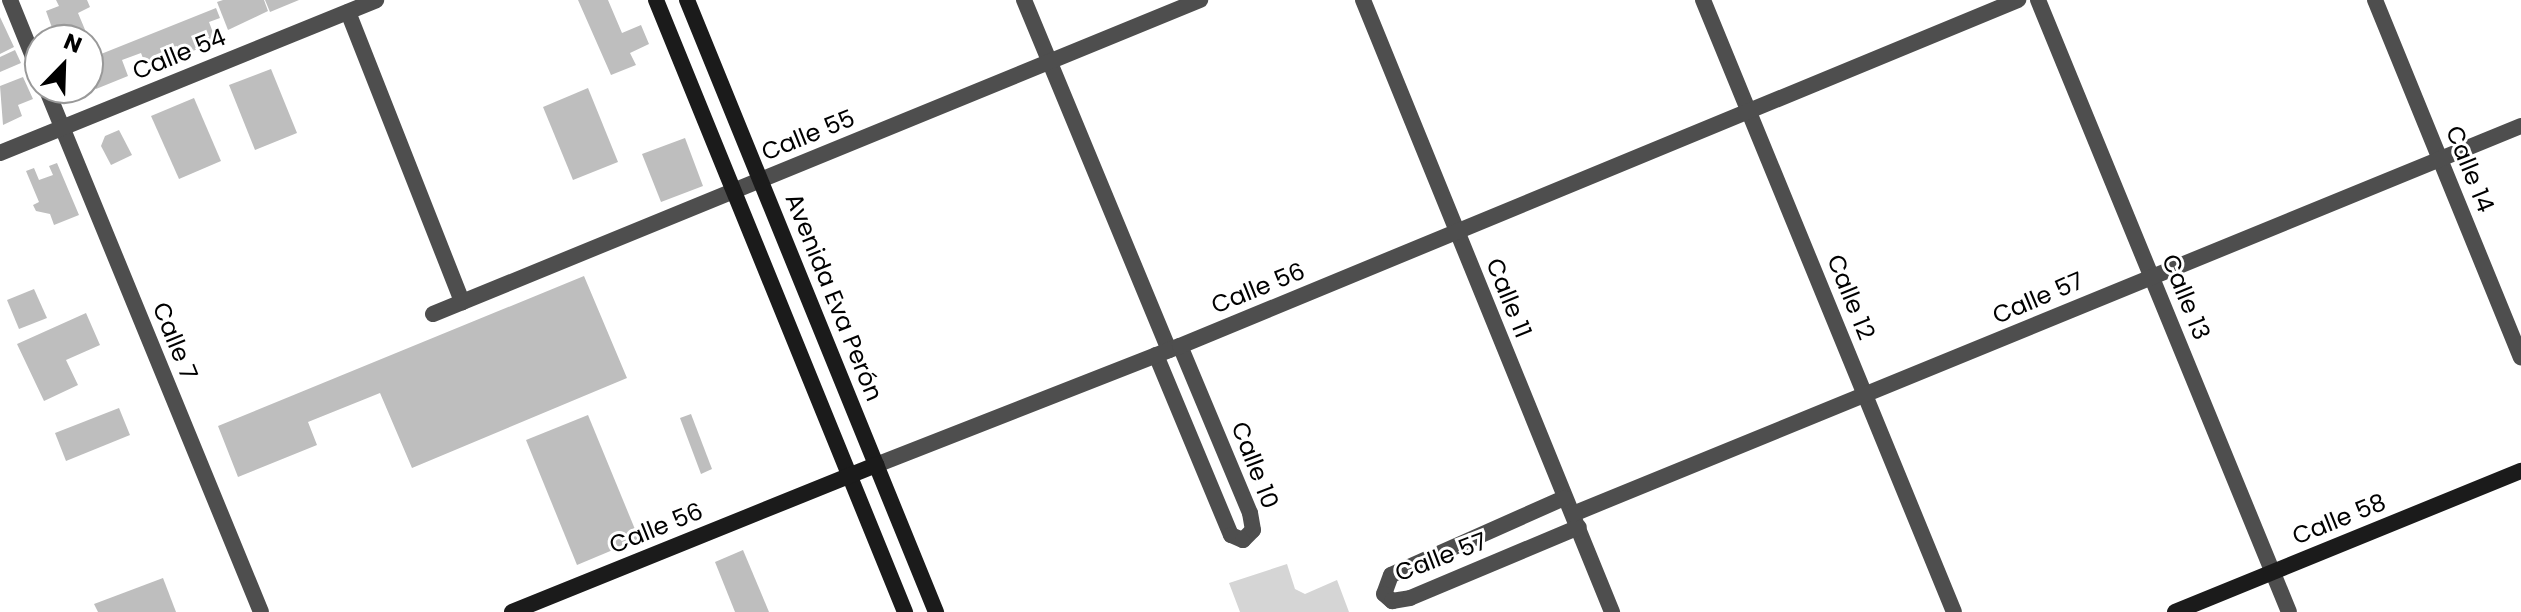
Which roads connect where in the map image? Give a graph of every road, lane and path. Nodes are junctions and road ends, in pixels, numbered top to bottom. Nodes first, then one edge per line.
1 (10, 0) edge
2 (376, 0) edge
3 (656, 0) edge
4 (687, 0) edge
5 (1024, 0) edge
6 (1200, 0) edge
7 (1363, 0) edge
8 (1703, 0) edge
9 (2018, 0) edge
10 (2038, 0) edge
11 (2375, 0) edge
12 (348, 12) junction
13 (24, 35) edge
14 (1049, 62) junction
15 (52, 104) edge
16 (1748, 108) junction
17 (2521, 126) edge
18 (62, 128) junction
19 (0, 153) edge
20 (2440, 158) junction
21 (760, 180) junction
22 (733, 191) junction
23 (1457, 233) junction
24 (2152, 277) junction
25 (462, 302) junction
26 (433, 314) dead end
27 (1169, 350) junction
28 (2521, 357) edge
29 (1866, 396) junction
30 (876, 465) junction
31 (2521, 471) edge
32 (850, 477) junction
33 (1564, 498) junction
34 (1576, 521) junction
35 (2273, 572) junction
36 (261, 612) edge
37 (512, 612) edge
38 (905, 612) edge
39 (936, 612) edge
40 (1612, 612) edge
41 (1954, 612) edge
42 (2175, 612) edge
43 (2289, 612) edge

1 - 13 street
2 - 12 street, Calle 54
3 - 22 main road
4 - 21 main road, Avenida Eva Perón
5 - 14 street, Calle 10
6 - 14 street, Calle 55
7 - 23 street, Calle 11
8 - 16 street, Calle 12
9 - 16 street, Calle 56
10 - 24 street, Calle 13
11 - 20 street, Calle 14
12 - 18 street, Calle 54
12 - 25 street
14 - 21 street, Calle 55
14 - 27 street, Calle 10
15 - 18 street, Calle 7
16 - 23 street, Calle 56
16 - 29 street, Calle 12
17 - 20 street, Calle 57
18 - 19 street, Calle 54
18 - 36 street, Calle 7
20 - 24 street, Calle 57
20 - 28 street, Calle 14
21 - 22 street, Calle 55
21 - 30 main road, Avenida Eva Perón
22 - 25 street, Calle 55
22 - 32 main road
23 - 27 street, Calle 56
23 - 33 street, Calle 11
24 - 29 street, Calle 57
24 - 35 street, Calle 13
25 - 26 street, Calle 55
27 - 27 street, Calle 10
27 - 30 street, Calle 56
29 - 34 street, Calle 57
29 - 41 street, Calle 12
30 - 32 main road, Calle 56
30 - 39 main road, Avenida Eva Perón
31 - 35 main road, Calle 58
32 - 37 main road, Calle 56
32 - 38 main road
33 - 34 street, Calle 11
33 - 34 street, Calle 57
34 - 40 street, Calle 11
35 - 42 main road, Calle 58
35 - 43 street, Calle 13

